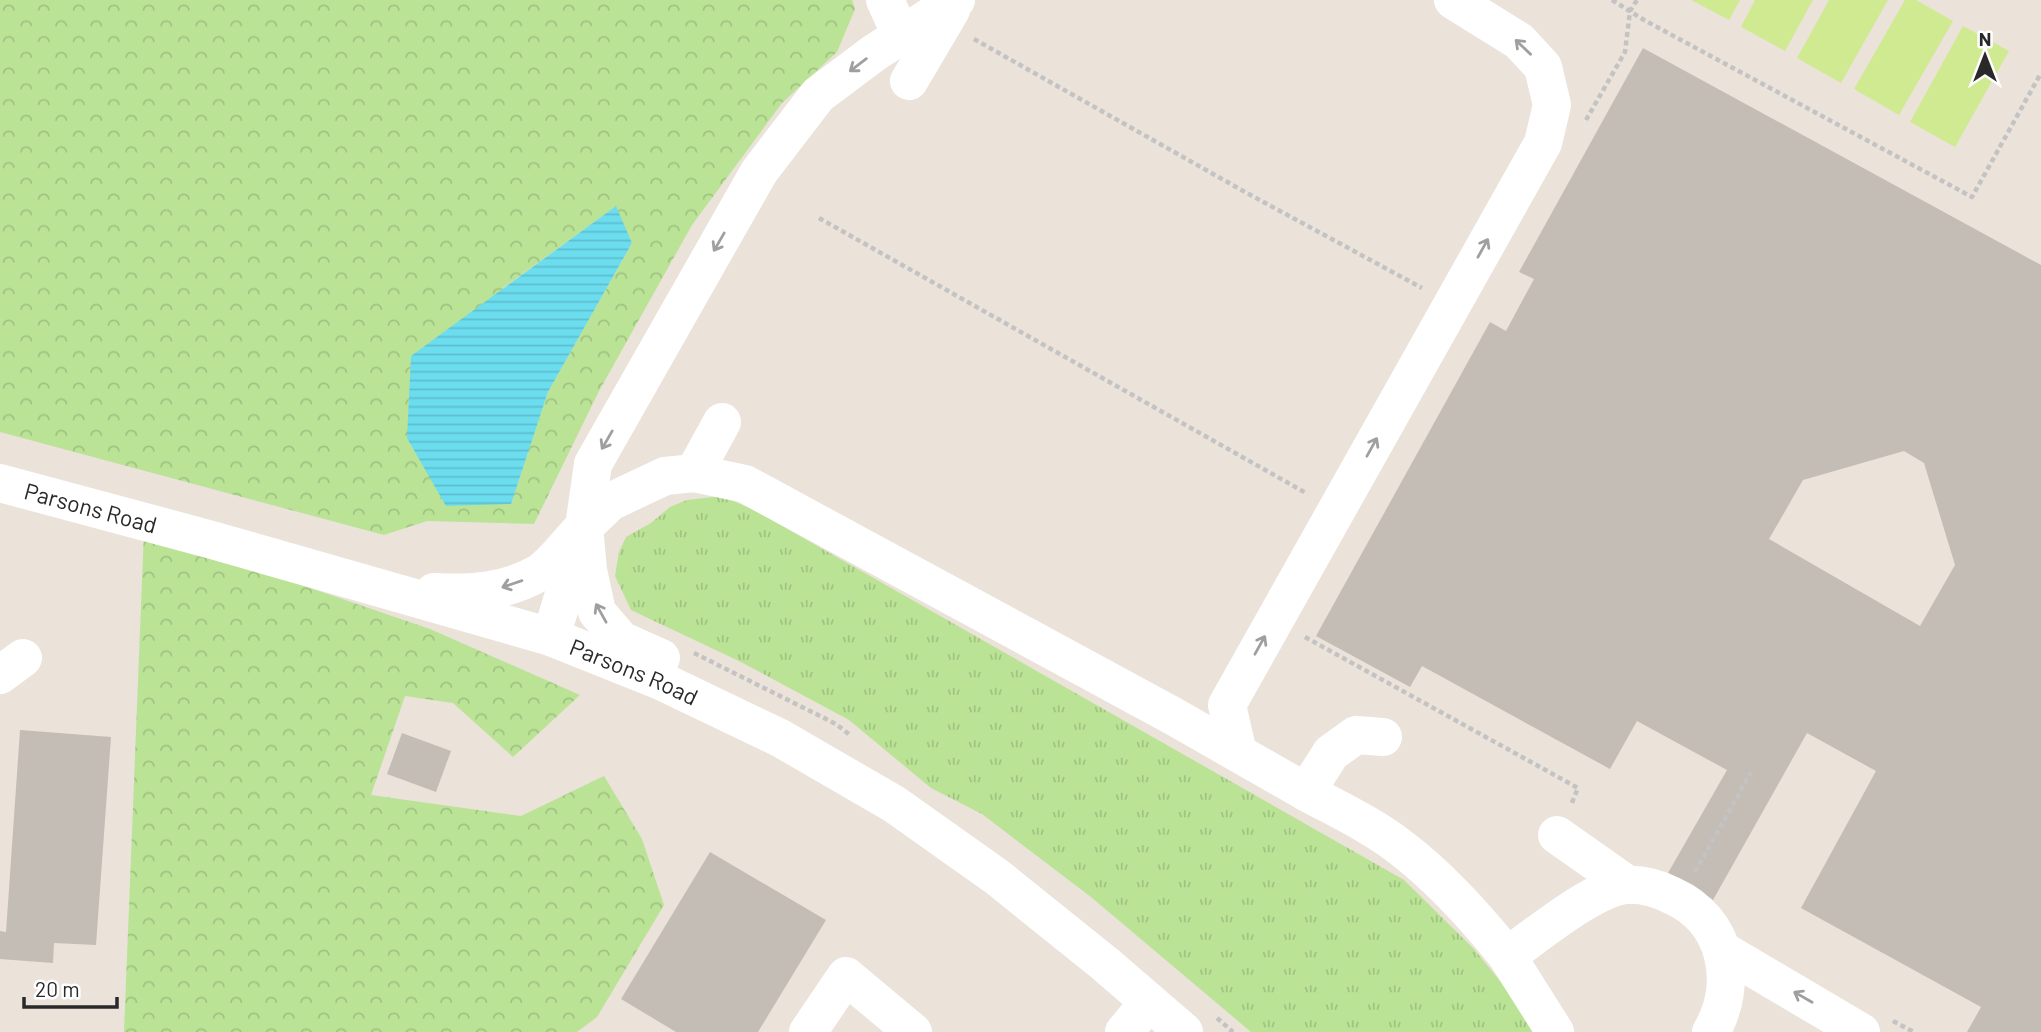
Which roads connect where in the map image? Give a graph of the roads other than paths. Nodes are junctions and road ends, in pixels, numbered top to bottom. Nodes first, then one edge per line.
1 (885, 0) edge
2 (1453, 0) edge
3 (952, 7) edge
4 (902, 37) junction
5 (909, 81) dead end
6 (722, 422) dead end
7 (694, 473) junction
8 (0, 483) edge
9 (584, 527) junction
10 (386, 590) junction
11 (551, 637) junction
12 (1227, 705) junction
13 (1173, 716) junction
14 (1383, 737) dead end
15 (1238, 753) junction
16 (856, 782) junction
17 (1306, 792) junction
18 (1558, 835) dead end
19 (1628, 885) junction
20 (1722, 950) junction
21 (1507, 956) junction
22 (1149, 1002) junction
23 (1198, 1022) edge
24 (808, 1032) edge
25 (913, 1032) edge
26 (1124, 1032) edge
27 (1555, 1032) edge
28 (1711, 1032) edge
29 (1861, 1032) edge

1 - 4 street
12 -> 2 street
3 - 4 street
3 - 5 street
4 -> 9 street
6 - 7 street
7 - 9 street
7 - 13 street
8 - 10 street, Parsons Road
9 -> 10 street
9 - 11 street
16 -> 9 street
10 - 11 street, Parsons Road
11 - 16 street, Parsons Road
12 - 13 street
12 - 15 street
13 - 15 street
14 - 17 street
15 - 17 street
16 - 22 street, Parsons Road
17 - 21 street
18 - 19 street
19 - 20 street
19 - 21 street
20 - 28 street
29 -> 20 street
21 - 27 street
22 - 23 street, Parsons Road
22 - 26 street
24 - 25 street

